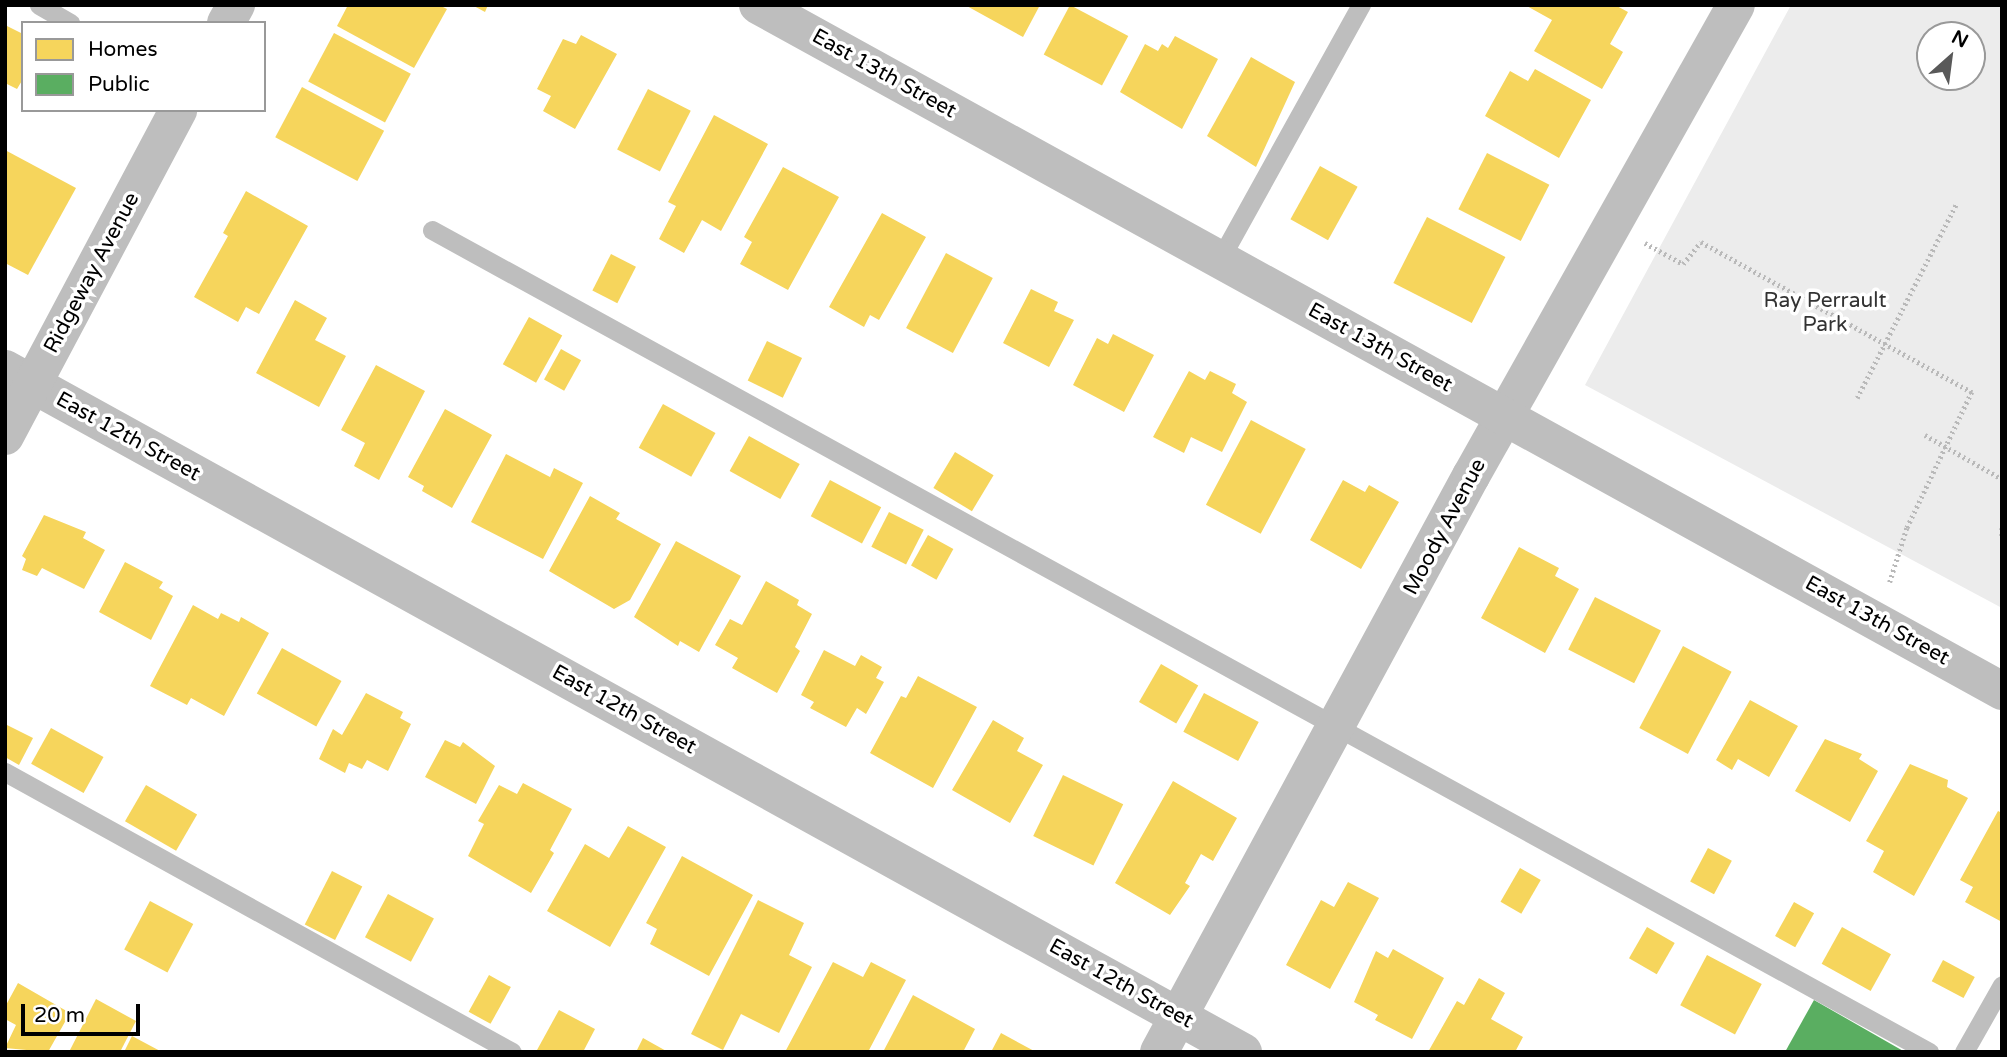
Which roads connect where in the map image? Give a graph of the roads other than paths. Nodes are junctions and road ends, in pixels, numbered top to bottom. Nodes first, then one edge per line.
1 (39, 5) edge
2 (236, 5) edge
3 (758, 5) edge
4 (1361, 5) edge
5 (1736, 5) edge
6 (67, 21) edge
7 (227, 21) edge
8 (177, 112) edge
9 (432, 230) dead end
10 (1220, 259) junction
11 (19, 377) edge
12 (1504, 417) junction
13 (5, 436) edge
14 (2002, 691) edge
15 (1339, 726) junction
16 (5, 772) edge
17 (2002, 985) edge
18 (1179, 1016) junction
19 (512, 1052) edge
20 (1159, 1052) edge
21 (1243, 1052) edge
22 (1929, 1052) edge
23 (1964, 1052) edge

1 - 6 lane
2 - 7 street
3 - 10 street, East 13th Street
4 - 10 lane
5 - 12 street, Moody Avenue
8 - 11 street, Ridgeway Avenue
9 - 15 lane
10 - 12 street, East 13th Street
11 - 13 street, Ridgeway Avenue
11 - 18 street, East 12th Street
12 - 14 street, East 13th Street
12 - 15 street, Moody Avenue
15 - 18 street, Moody Avenue
15 - 22 lane
16 - 19 lane
17 - 23 lane
18 - 20 street, Moody Avenue
18 - 21 street, East 12th Street

